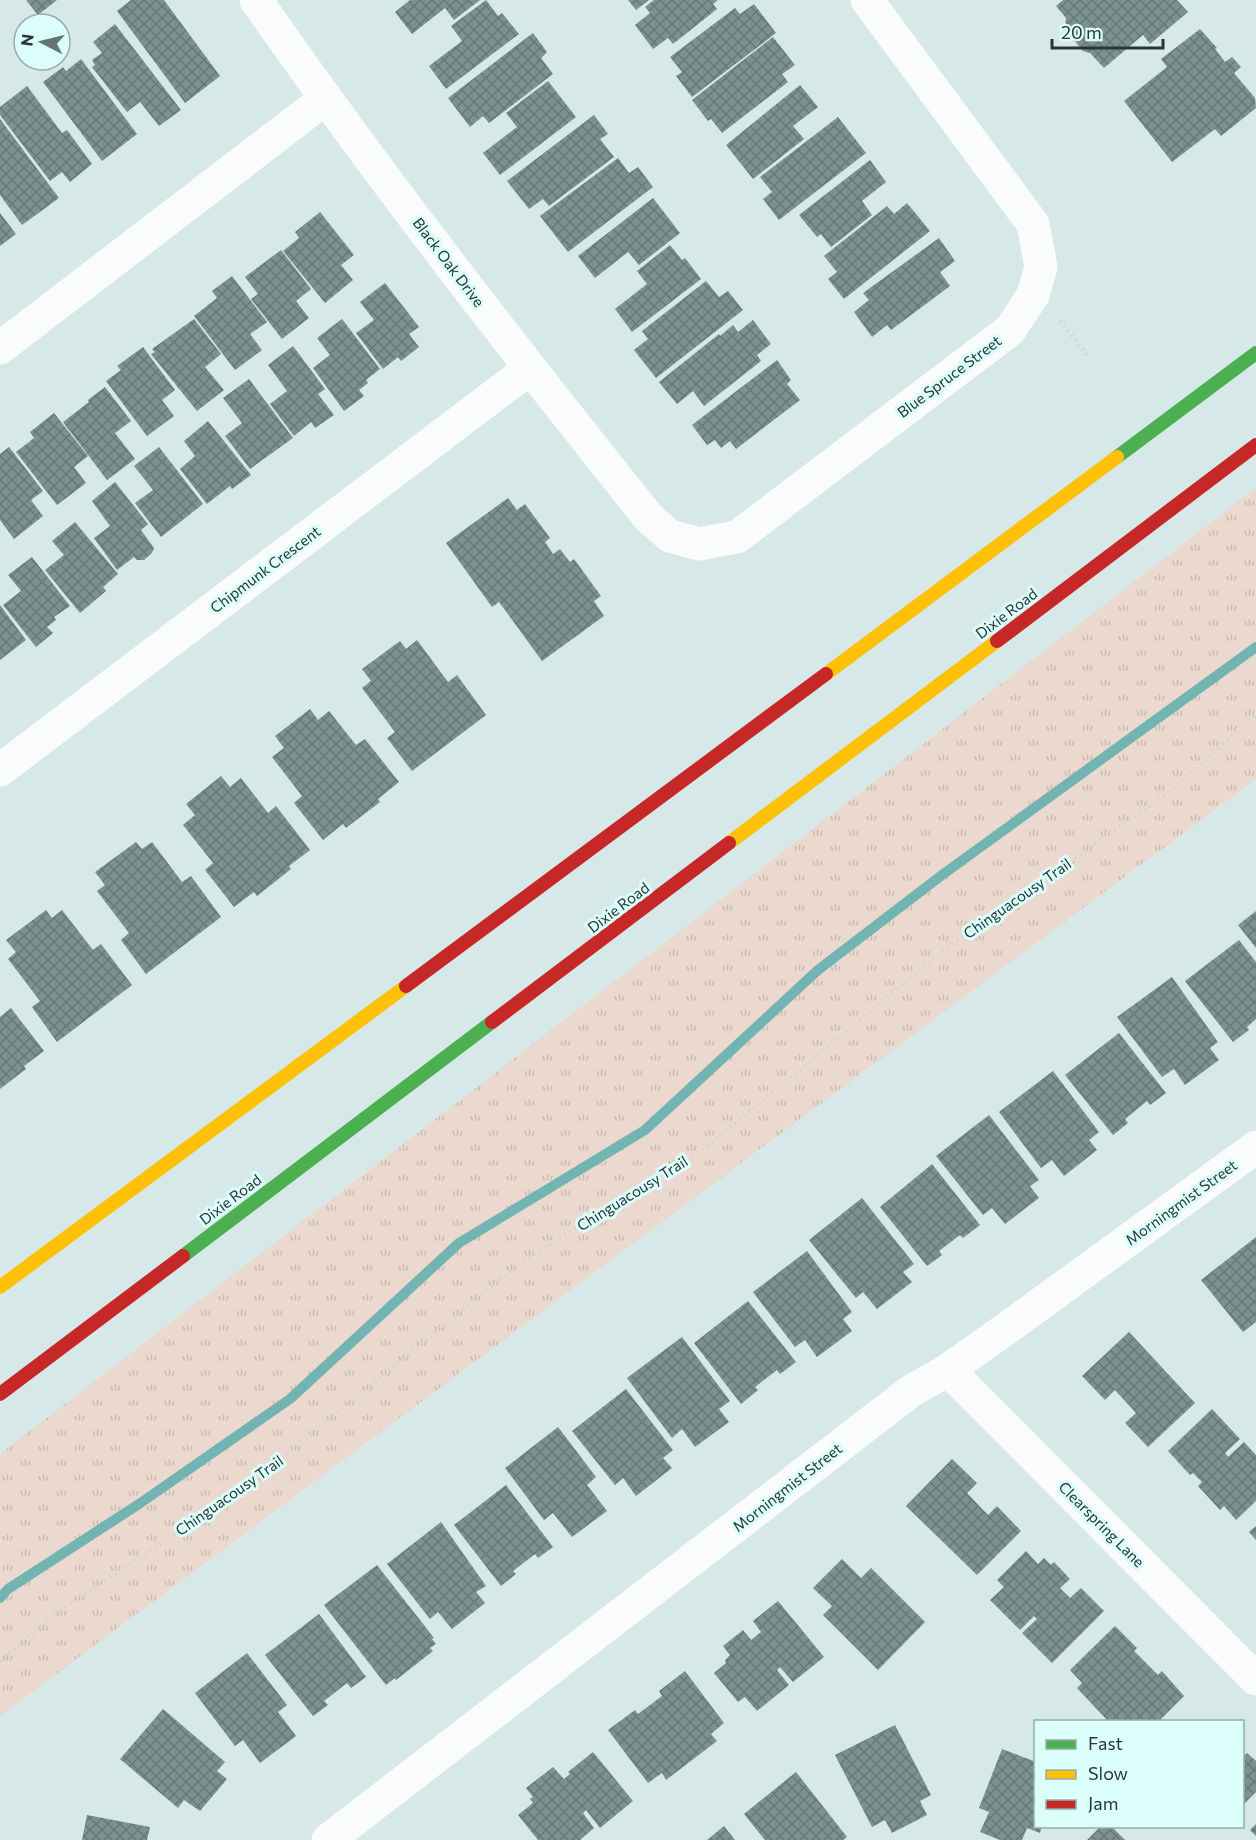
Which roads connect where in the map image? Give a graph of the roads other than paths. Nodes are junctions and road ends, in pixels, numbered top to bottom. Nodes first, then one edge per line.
1 (256, 0) edge
2 (867, 0) edge
3 (325, 99) junction
4 (0, 348) edge
5 (1256, 352) edge
6 (529, 369) junction
7 (1256, 444) edge
8 (649, 519) joint
9 (0, 770) edge
10 (1256, 1147) edge
11 (0, 1287) edge
12 (948, 1370) junction
13 (0, 1394) edge
14 (1256, 1679) edge
15 (328, 1840) edge

1 - 3 street, Black Oak Drive
2 - 8 street, Blue Spruce Street
3 - 4 street
3 - 6 street, Black Oak Drive
5 - 11 main road
6 - 8 street, Black Oak Drive
6 - 9 street, Chipmunk Crescent
7 - 13 main road, Dixie Road
10 - 12 street, Morningmist Street
12 - 14 street, Clearspring Lane
12 - 15 street, Morningmist Street

